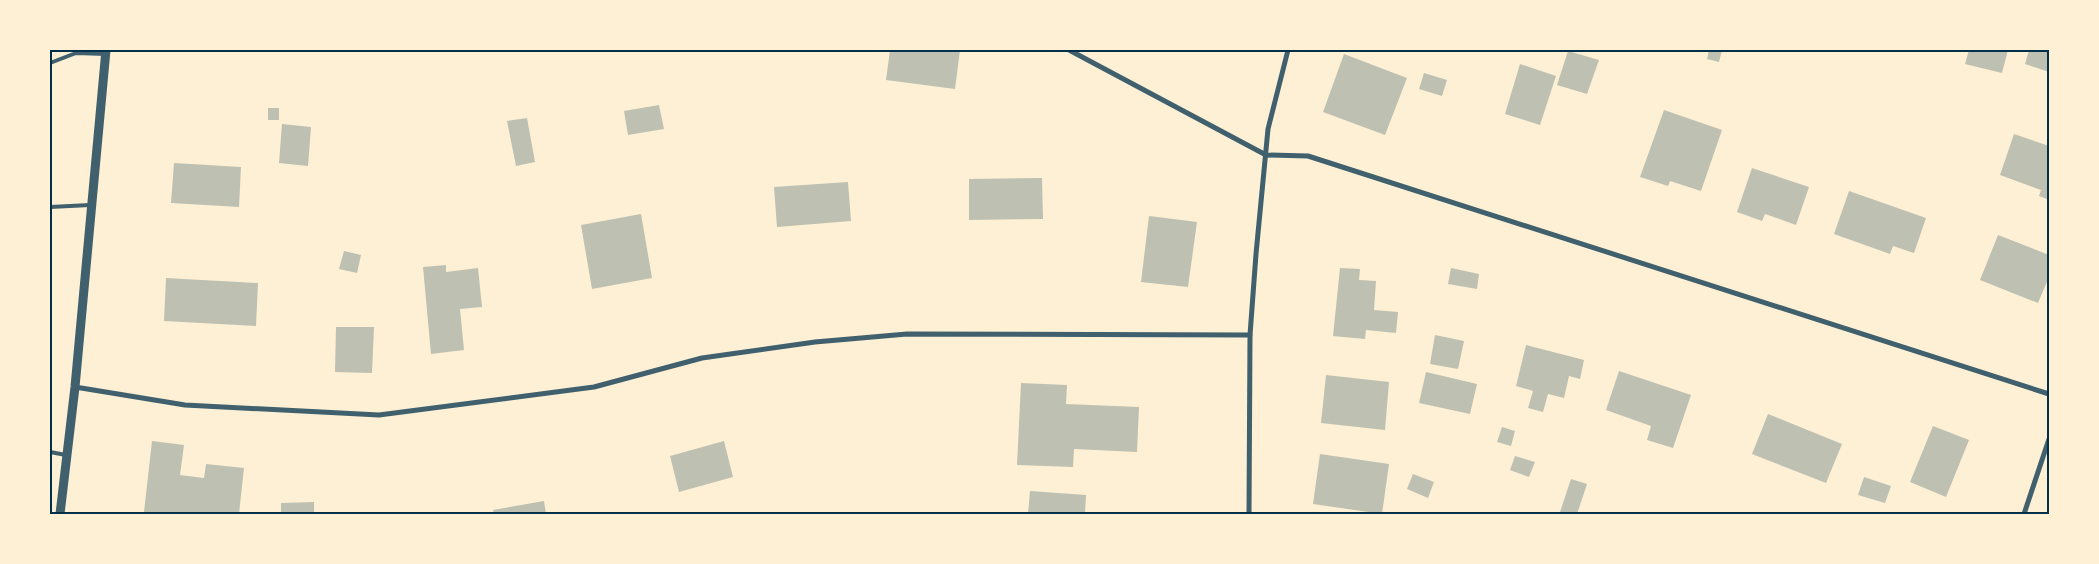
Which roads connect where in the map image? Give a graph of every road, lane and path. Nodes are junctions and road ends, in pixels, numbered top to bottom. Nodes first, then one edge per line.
1 (1069, 50) edge
2 (1288, 50) edge
3 (106, 52) edge
4 (50, 62) edge
5 (1266, 155) junction
6 (93, 205) junction
7 (50, 207) edge
8 (1250, 335) junction
9 (76, 387) junction
10 (2049, 394) edge
11 (2049, 439) edge
12 (50, 452) edge
13 (66, 455) junction
14 (60, 514) edge
15 (1249, 514) edge
16 (2024, 514) edge

1 - 5 street
2 - 5 street
3 - 4 lane
3 - 6 street
5 - 8 street
5 - 10 street
6 - 7 lane
6 - 9 street
8 - 9 street
8 - 15 street
9 - 13 street
11 - 16 street
12 - 13 lane
13 - 14 street

